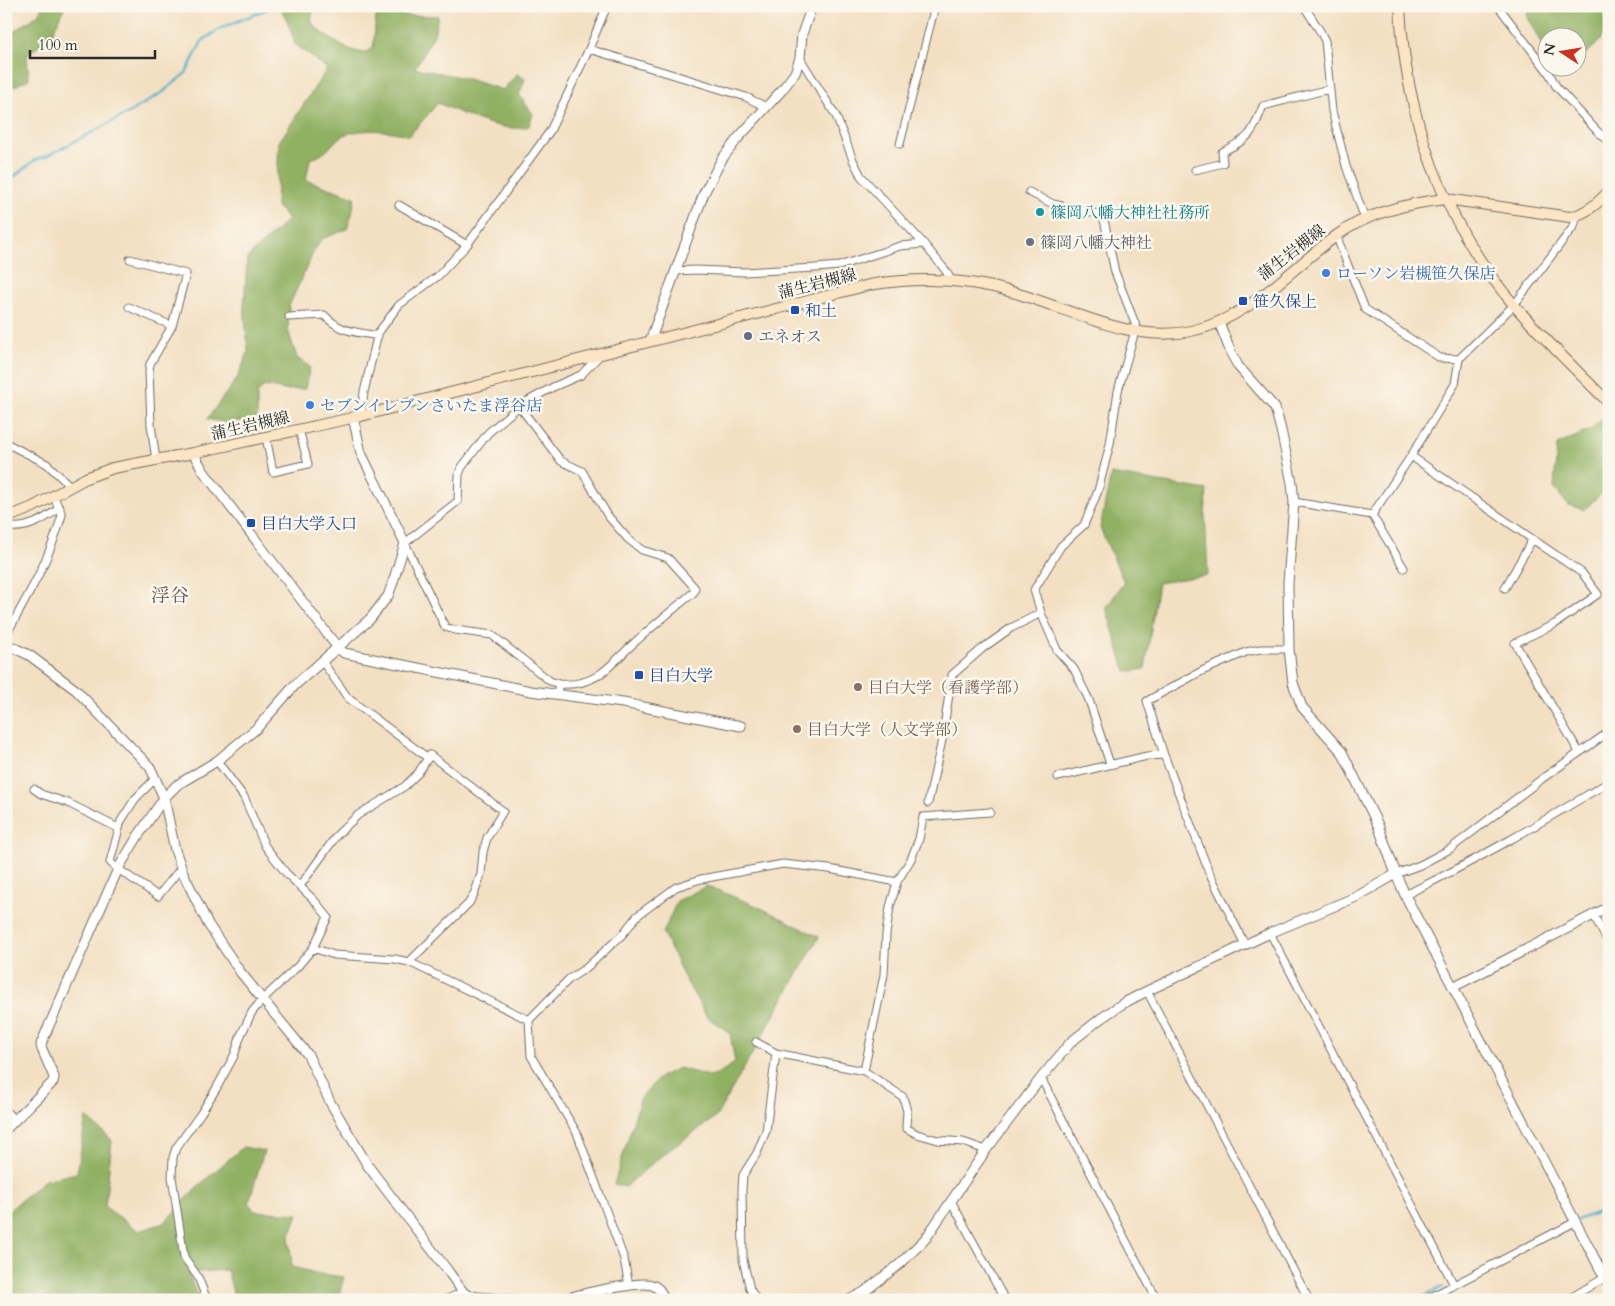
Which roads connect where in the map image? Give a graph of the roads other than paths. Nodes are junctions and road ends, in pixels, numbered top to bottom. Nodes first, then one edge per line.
1 (606, 6) edge
2 (812, 6) edge
3 (935, 6) edge
4 (1304, 6) edge
5 (1400, 6) edge
6 (1498, 6) edge
7 (589, 49) junction
8 (800, 58) junction
9 (1329, 89) junction
10 (766, 107) junction
11 (1609, 140) edge
12 (900, 144) dead end
13 (1195, 170) dead end
14 (1609, 190) edge
15 (1029, 192) dead end
16 (1446, 199) junction
17 (399, 205) dead end
18 (1577, 216) junction
19 (1364, 219) junction
20 (1336, 235) junction
21 (924, 244) junction
22 (467, 245) junction
23 (130, 259) dead end
24 (675, 272) junction
25 (951, 280) junction
26 (1514, 304) junction
27 (129, 307) dead end
28 (289, 317) dead end
29 (1219, 322) junction
30 (172, 326) junction
31 (1135, 331) junction
32 (378, 336) junction
33 (650, 341) junction
34 (602, 353) junction
35 (1459, 360) junction
36 (1609, 404) edge
37 (519, 406) junction
38 (357, 416) junction
39 (299, 429) junction
40 (266, 437) junction
41 (6, 443) edge
42 (193, 453) junction
43 (1411, 456) junction
44 (156, 460) junction
45 (70, 486) junction
46 (53, 495) junction
47 (1294, 502) junction
48 (60, 508) junction
49 (1372, 515) junction
50 (7, 518) edge
51 (1532, 540) junction
52 (404, 543) junction
53 (1404, 568) dead end
54 (1505, 588) dead end
55 (1040, 613) junction
56 (6, 635) edge
57 (6, 644) edge
58 (338, 648) junction
59 (1289, 649) junction
60 (322, 661) junction
61 (559, 684) junction
62 (557, 695) junction
63 (741, 726) dead end
64 (1609, 732) edge
65 (1579, 752) junction
66 (1164, 755) junction
67 (428, 758) junction
68 (217, 761) junction
69 (1110, 764) junction
70 (1058, 777) dead end
71 (156, 778) junction
72 (1609, 782) edge
73 (34, 789) dead end
74 (164, 798) junction
75 (928, 804) dead end
76 (990, 812) dead end
77 (118, 828) junction
78 (181, 868) junction
79 (118, 869) junction
80 (1396, 874) junction
81 (897, 882) junction
82 (300, 886) junction
83 (1405, 895) junction
84 (1609, 907) edge
85 (1593, 914) junction
86 (1270, 933) junction
87 (1609, 944) edge
88 (1245, 945) junction
89 (313, 948) junction
90 (409, 962) junction
91 (1454, 987) junction
92 (1147, 991) junction
93 (263, 999) junction
94 (529, 1020) junction
95 (756, 1042) dead end
96 (776, 1053) junction
97 (864, 1072) junction
98 (1041, 1078) junction
99 (6, 1111) edge
100 (14, 1120) junction
101 (6, 1129) edge
102 (986, 1150) junction
103 (952, 1200) junction
104 (1575, 1222) junction
105 (1608, 1280) edge
106 (1454, 1284) junction
107 (629, 1286) junction
108 (463, 1292) junction
109 (864, 1292) junction
110 (206, 1300) edge
111 (445, 1300) edge
112 (515, 1300) edge
113 (558, 1300) edge
114 (665, 1300) edge
115 (756, 1300) edge
116 (849, 1300) edge
117 (870, 1300) edge
118 (1005, 1300) edge
119 (1157, 1300) edge
120 (1309, 1300) edge
121 (1425, 1300) edge
122 (1567, 1300) edge

1 - 7 street
2 - 8 street
3 - 12 street
4 - 9 street
5 - 16 main road
6 - 11 street
7 - 10 street
7 - 22 street
8 - 10 street
8 - 21 street
9 - 13 street
9 - 19 street
10 - 24 street
14 - 18 main road
15 - 31 street
16 - 18 main road, 蒲生岩槻線
16 - 19 main road, 蒲生岩槻線
16 - 26 main road
17 - 22 street
18 - 26 street
19 - 20 main road, 蒲生岩槻線
20 - 29 main road, 蒲生岩槻線
20 - 35 street
21 - 24 street
21 - 25 street
22 - 32 street
23 - 30 street
24 - 33 street
25 - 31 main road, 蒲生岩槻線
25 - 33 main road, 蒲生岩槻線
26 - 35 street
26 - 36 main road
27 - 30 street
28 - 32 street
29 - 31 main road, 蒲生岩槻線
29 - 47 street
30 - 44 street
31 - 55 street
32 - 38 street
33 - 34 main road, 蒲生岩槻線
34 - 37 street
34 - 38 main road, 蒲生岩槻線
35 - 43 street
37 - 52 street
37 - 61 street
38 - 39 main road, 蒲生岩槻線
38 - 52 street
39 - 40 main road, 蒲生岩槻線
39 - 40 street
40 - 42 main road, 蒲生岩槻線
41 - 45 street
42 - 44 main road, 蒲生岩槻線
42 - 58 street
43 - 49 street
43 - 51 street
44 - 45 main road, 蒲生岩槻線
45 - 46 main road, 蒲生岩槻線
46 - 48 street
46 - 50 main road, 蒲生岩槻線
47 - 49 street
47 - 59 street
48 - 50 street
48 - 56 street
49 - 53 street
51 - 54 street
51 - 65 street
52 - 58 street
52 - 61 street
55 - 69 street
55 - 75 street
57 - 71 street
58 - 60 street
58 - 62 street
59 - 66 street
59 - 80 street
60 - 67 street
60 - 68 street
61 - 62 street
62 - 63 street
64 - 65 street
65 - 80 street
66 - 69 street
66 - 88 street
67 - 82 street
67 - 90 street
68 - 74 street
68 - 82 street
69 - 70 street
71 - 74 street
71 - 77 street
72 - 83 street
73 - 77 street
74 - 78 street
74 - 79 street
76 - 81 street
77 - 79 street
78 - 79 street
78 - 93 street
79 - 100 street
80 - 83 street
80 - 86 street
81 - 94 street
81 - 97 street
82 - 89 street
83 - 91 street
84 - 85 street
85 - 87 street
85 - 91 street
86 - 88 street
86 - 106 street
88 - 92 street
89 - 90 street
89 - 93 street
90 - 94 street
91 - 104 street
92 - 98 street
92 - 120 street
93 - 108 street
93 - 110 street
94 - 107 street
95 - 96 street
96 - 97 street
96 - 115 street
97 - 102 street
98 - 102 street
98 - 119 street
99 - 100 street
100 - 101 street
102 - 103 street
103 - 109 street
103 - 118 street
104 - 105 street
104 - 106 street
105 - 122 street
106 - 121 street
107 - 113 street
107 - 114 street
108 - 111 street
108 - 112 street
109 - 116 street
109 - 117 street

